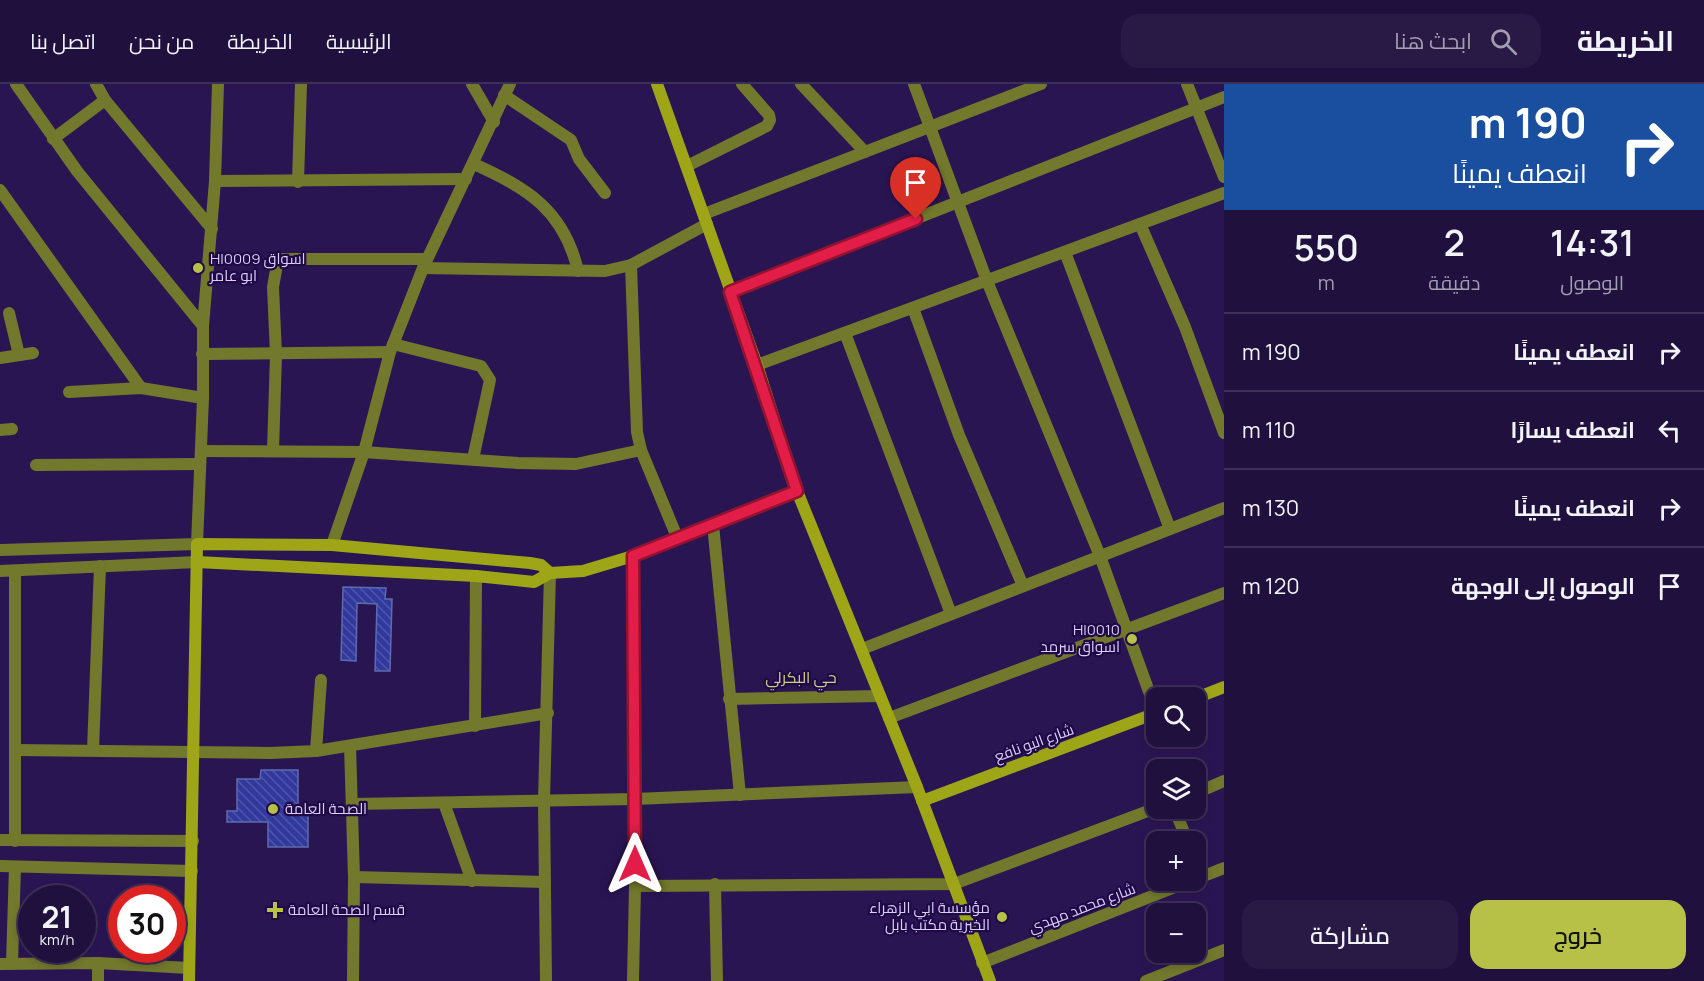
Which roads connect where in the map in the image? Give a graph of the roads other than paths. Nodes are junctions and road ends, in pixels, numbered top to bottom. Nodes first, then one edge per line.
1 (16, 84) edge
2 (96, 84) edge
3 (218, 84) edge
4 (301, 84) edge
5 (472, 84) edge
6 (510, 84) edge
7 (657, 84) edge
8 (742, 84) edge
9 (801, 84) edge
10 (914, 84) edge
11 (1041, 84) edge
12 (1187, 84) edge
13 (504, 96) junction
14 (1224, 97) edge
15 (105, 100) junction
16 (1196, 108) junction
17 (494, 122) junction
18 (930, 127) junction
19 (53, 139) junction
20 (865, 152) junction
21 (474, 164) junction
22 (687, 166) junction
23 (1224, 177) edge
24 (466, 179) junction
25 (215, 181) junction
26 (298, 182) junction
27 (0, 190) edge
28 (605, 193) dead end
29 (1224, 193) edge
30 (957, 202) junction
31 (705, 219) junction
32 (1140, 224) junction
33 (212, 229) junction
34 (1065, 252) junction
35 (425, 264) junction
36 (631, 265) junction
37 (578, 271) junction
38 (987, 280) junction
39 (730, 292) junction
40 (913, 308) junction
41 (9, 313) dead end
42 (202, 326) junction
43 (844, 333) junction
44 (392, 348) junction
45 (33, 353) dead end
46 (202, 354) junction
47 (19, 355) junction
48 (276, 355) junction
49 (0, 358) edge
50 (757, 365) junction
51 (141, 388) junction
52 (69, 392) dead end
53 (203, 398) junction
54 (1224, 433) edge
55 (273, 450) junction
56 (641, 450) junction
57 (364, 452) junction
58 (200, 457) junction
59 (473, 459) junction
60 (36, 465) dead end
61 (797, 491) junction
62 (1224, 508) edge
63 (713, 525) junction
64 (1170, 529) junction
65 (678, 537) junction
66 (197, 544) junction
67 (332, 544) junction
68 (0, 550) edge
69 (633, 556) junction
70 (1100, 556) junction
71 (197, 562) junction
72 (100, 566) junction
73 (0, 571) edge
74 (15, 571) junction
75 (550, 573) junction
76 (476, 576) junction
77 (1023, 586) junction
78 (1224, 593) edge
79 (951, 614) junction
80 (1126, 631) junction
81 (862, 649) junction
82 (321, 680) dead end
83 (1147, 687) edge
84 (1224, 687) edge
85 (1206, 694) edge
86 (880, 696) junction
87 (729, 699) junction
88 (548, 713) junction
89 (1146, 716) edge
90 (889, 718) junction
91 (475, 726) junction
92 (350, 746) junction
93 (16, 750) junction
94 (93, 750) junction
95 (195, 750) junction
96 (316, 750) junction
97 (1224, 781) edge
98 (917, 787) junction
99 (1206, 789) edge
100 (740, 795) junction
101 (635, 799) junction
102 (544, 800) junction
103 (922, 801) junction
104 (444, 802) junction
105 (353, 804) junction
106 (1146, 812) edge
107 (0, 840) edge
108 (15, 841) junction
109 (193, 841) junction
110 (0, 866) edge
111 (15, 867) junction
112 (1224, 868) edge
113 (192, 871) junction
114 (1206, 875) edge
115 (354, 877) junction
116 (472, 881) junction
117 (545, 882) junction
118 (715, 884) junction
119 (954, 884) junction
120 (635, 886) junction
121 (1166, 891) edge
122 (1224, 951) edge
123 (6, 963) edge
124 (98, 963) junction
125 (982, 963) junction
126 (189, 975) edge
127 (988, 980) edge
128 (98, 981) edge
129 (353, 981) edge
130 (546, 981) edge
131 (633, 981) edge
132 (717, 981) edge
133 (1146, 981) edge

1 - 19 street
2 - 15 street
3 - 25 street
4 - 26 street
5 - 17 street
6 - 13 street
7 - 22 street
8 - 22 street
9 - 20 street
10 - 18 street
11 - 18 street
12 - 16 street
13 - 17 street
13 - 28 street
14 - 16 street
15 - 19 street
15 - 33 street
16 - 23 street
16 - 30 street
17 - 21 street
18 - 20 street
18 - 30 street
19 - 42 street
20 - 31 street
21 - 24 street
21 - 37 street
22 - 31 street
24 - 26 street
24 - 35 street
25 - 26 street
25 - 33 street
27 - 51 street
29 - 32 street
30 - 38 street
30 - 39 street
31 - 36 street
31 - 39 street
32 - 34 street
32 - 54 street
33 - 42 street
34 - 38 street
34 - 64 street
35 - 37 street
35 - 44 street
35 - 48 street
36 - 37 street
36 - 56 street
38 - 40 street
38 - 70 street
39 - 50 street
40 - 43 street
40 - 77 street
41 - 47 street
42 - 46 street
43 - 50 street
43 - 79 street
44 - 48 street
44 - 57 street
44 - 59 street
45 - 47 street
46 - 48 street
46 - 53 street
47 - 49 street
48 - 55 street
50 - 61 street
51 - 52 street
51 - 53 street
53 - 58 street
55 - 57 street
55 - 58 street
56 - 59 street
56 - 65 street
57 - 59 street
57 - 67 street
58 - 60 street
58 - 66 street
61 - 63 street
61 - 81 street
62 - 64 street
63 - 65 street
63 - 87 street
64 - 70 street
65 - 69 street
66 - 67 street
66 - 68 street
66 - 71 street
67 - 75 street
69 - 75 street
69 - 101 street
70 - 77 street
70 - 80 street
71 - 72 street
71 - 76 street
71 - 95 street
72 - 74 street
72 - 94 street
73 - 74 street
74 - 93 street
75 - 76 street
75 - 88 street
76 - 91 street
77 - 79 street
78 - 80 street
79 - 81 street
80 - 83 street
80 - 90 street
81 - 86 street
82 - 96 street
84 - 85 street
86 - 87 street
86 - 90 street
87 - 100 street
88 - 91 street
88 - 102 street
89 - 103 street, شارع البو نافع
90 - 98 street
91 - 92 street
92 - 96 street
92 - 105 street
93 - 94 street
93 - 108 street
94 - 95 street
95 - 96 street
95 - 109 street
97 - 99 street
98 - 100 street
98 - 103 street
100 - 101 street
101 - 102 street
101 - 120 street
102 - 104 street
102 - 117 street
103 - 119 street
104 - 105 street
104 - 116 street
105 - 115 street
106 - 119 street
107 - 108 street
108 - 109 street
109 - 113 street
110 - 111 street
111 - 113 street
111 - 123 street
112 - 114 street, شارع محمد مهدي
113 - 126 street
115 - 116 street
115 - 129 street
116 - 117 street
117 - 130 street
118 - 119 street
118 - 120 street
118 - 132 street
119 - 125 street
120 - 131 street
121 - 125 street, شارع محمد مهدي
122 - 133 street
123 - 124 street
124 - 126 street
124 - 128 street
125 - 127 street

